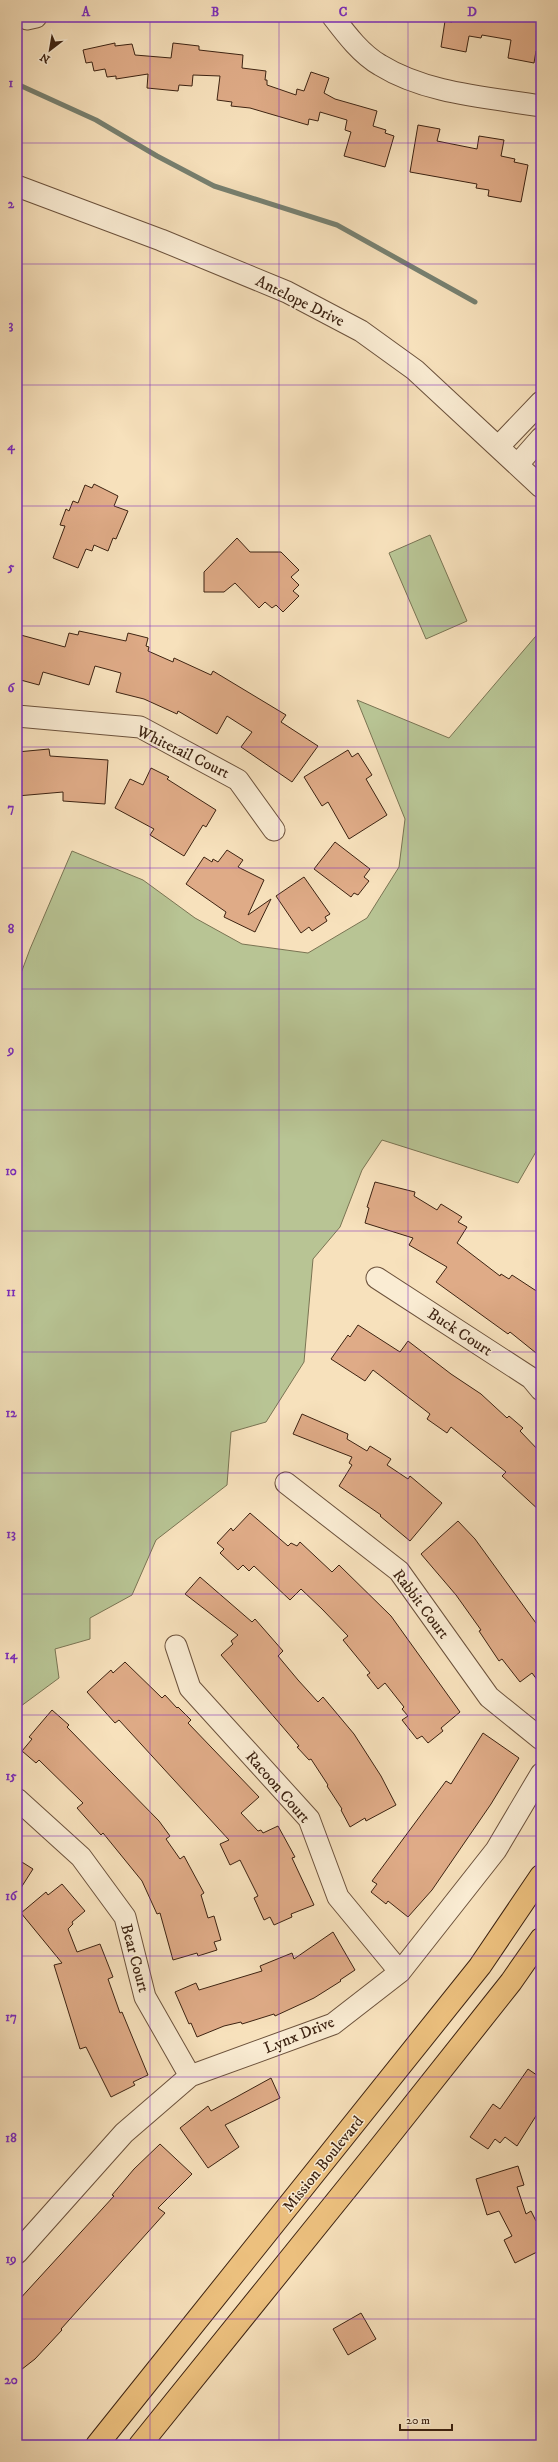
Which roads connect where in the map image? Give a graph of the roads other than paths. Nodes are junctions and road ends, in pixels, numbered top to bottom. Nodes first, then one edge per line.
1 (333, 17) edge
2 (541, 106) edge
3 (17, 186) edge
4 (541, 402) edge
5 (541, 438) edge
6 (499, 446) junction
7 (518, 464) junction
8 (541, 487) edge
9 (17, 716) edge
10 (274, 830) dead end
11 (377, 1278) dead end
12 (541, 1390) edge
13 (286, 1482) dead end
14 (176, 1646) dead end
15 (541, 1739) edge
16 (541, 1774) edge
17 (17, 1799) edge
18 (541, 1876) edge
19 (541, 1939) edge
20 (400, 1972) junction
21 (190, 2076) junction
22 (17, 2253) edge
23 (96, 2445) edge
24 (140, 2445) edge

1 - 2 street
3 - 6 street, Antelope Drive
4 - 6 street
5 - 7 street
6 - 7 street, Antelope Drive
7 - 8 street, Antelope Drive
9 - 10 street, Whitetail Court
11 - 12 street, Buck Court
13 - 15 street, Rabbit Court
14 - 20 street, Racoon Court
16 - 20 street, Lynx Drive
17 - 21 street, Bear Court
18 - 23 main road, Mission Boulevard
19 - 24 main road
20 - 21 street, Lynx Drive
21 - 22 street, Lynx Drive

